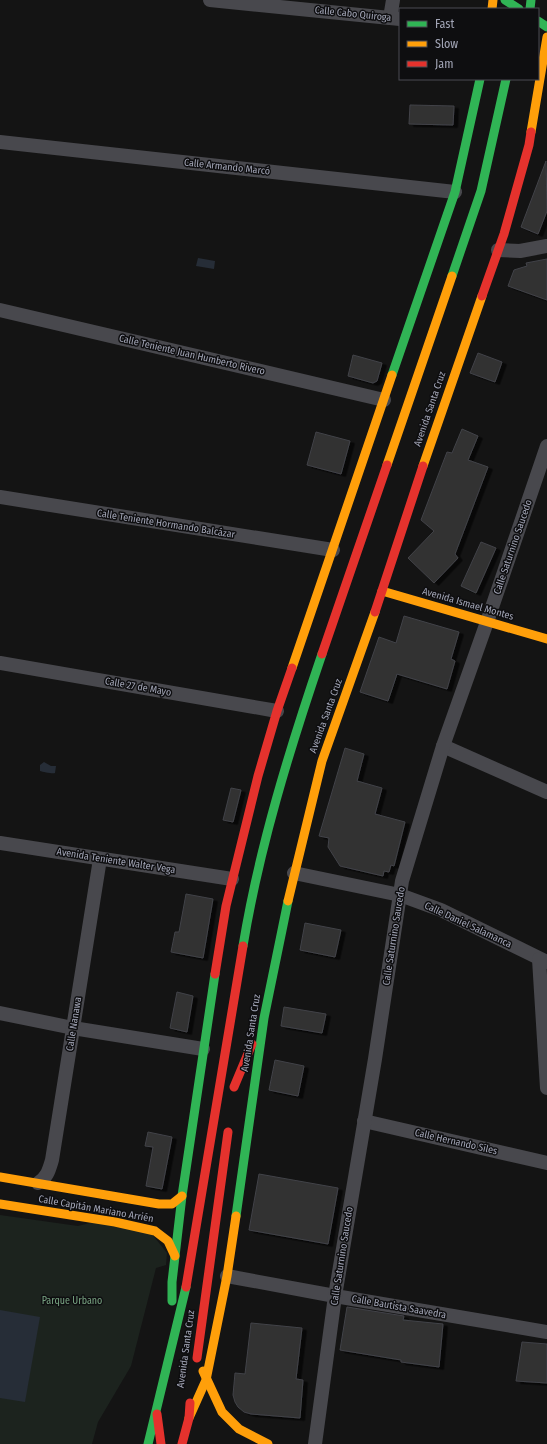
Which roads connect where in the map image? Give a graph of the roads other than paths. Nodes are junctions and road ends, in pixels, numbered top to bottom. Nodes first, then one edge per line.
1 (210, 0) edge
2 (393, 0) edge
3 (505, 0) edge
4 (517, 6) edge
5 (395, 18) edge
6 (547, 37) edge
7 (480, 80) edge
8 (506, 80) edge
9 (542, 122) dead end
10 (0, 142) edge
11 (529, 145) junction
12 (454, 192) junction
13 (547, 246) edge
14 (498, 250) junction
15 (0, 310) edge
16 (384, 400) junction
17 (547, 446) edge
18 (0, 497) edge
19 (333, 550) junction
20 (382, 591) junction
21 (490, 612) junction
22 (547, 639) edge
23 (0, 663) edge
24 (277, 711) junction
25 (443, 746) junction
26 (547, 792) edge
27 (0, 843) edge
28 (100, 859) junction
29 (294, 873) junction
30 (232, 878) junction
31 (400, 895) junction
32 (543, 960) edge
33 (234, 1004) junction
34 (0, 1013) edge
35 (264, 1018) junction
36 (73, 1028) junction
37 (203, 1049) junction
38 (239, 1051) dead end
39 (547, 1088) edge
40 (364, 1120) junction
41 (228, 1126) dead end
42 (547, 1163) edge
43 (0, 1177) edge
44 (38, 1184) junction
45 (182, 1196) junction
46 (0, 1204) edge
47 (175, 1256) junction
48 (227, 1276) junction
49 (335, 1296) junction
50 (547, 1332) edge
51 (172, 1341) junction
52 (197, 1355) junction
53 (195, 1370) dead end
54 (206, 1380) junction
55 (191, 1393) dead end
56 (157, 1406) junction
57 (189, 1418) junction
58 (148, 1444) edge
59 (161, 1444) edge
60 (182, 1444) edge
61 (268, 1444) edge
62 (315, 1444) edge

1 - 5 street, Calle Cabo Quiroga
2 - 5 street
3 - 4 main road
6 - 11 main road, Avenida Santa Cruz
7 - 12 main road, Avenida Santa Cruz
8 - 33 main road, Avenida Santa Cruz
9 - 11 main road
10 - 12 street, Calle Armando Marcó
11 - 14 main road, Avenida Santa Cruz
12 - 16 main road, Avenida Santa Cruz
13 - 14 street
14 - 20 main road, Avenida Santa Cruz
15 - 16 street, Calle Teniente Juan Humberto Rivero
16 - 19 main road, Avenida Santa Cruz
17 - 21 street, Calle Saturnino Saucedo
18 - 19 street, Calle Teniente Hormando Balcázar
19 - 24 main road, Avenida Santa Cruz
20 - 21 main road, Avenida Ismael Montes
20 - 29 main road, Avenida Santa Cruz
21 - 22 main road, Avenida Ismael Montes
21 - 25 street, Calle Saturnino Saucedo
23 - 24 street, Calle 27 de Mayo
24 - 30 main road, Avenida Santa Cruz
25 - 26 street
25 - 31 street, Calle Saturnino Saucedo
27 - 28 street, Avenida Teniente Walter Vega
28 - 30 street, Avenida Teniente Walter Vega
28 - 36 street, Calle Nanawa
29 - 31 street, Calle Daniel Salamanca
29 - 35 main road, Avenida Santa Cruz
30 - 37 main road, Avenida Santa Cruz
31 - 32 street, Calle Daniel Salamanca
31 - 40 street, Calle Saturnino Saucedo
32 - 39 street
33 - 37 main road
33 - 51 main road, Avenida Santa Cruz
34 - 36 street
35 - 38 main road, Avenida Santa Cruz
35 - 48 main road, Avenida Santa Cruz
36 - 37 street
36 - 44 street, Calle Nanawa
37 - 45 main road, Avenida Santa Cruz
40 - 42 street, Calle Hernando Síles
40 - 49 street, Calle Saturnino Saucedo
41 - 52 main road, Avenida Santa Cruz
43 - 44 main road, Calle Capitán Mariano Arrién
44 - 45 main road, Calle Capitán Mariano Arrién
45 - 47 main road, Avenida Santa Cruz
46 - 47 main road, Calle Capitán Mariano Arrién
47 - 51 main road, Avenida Santa Cruz
48 - 49 street, Calle Bautista Saavedra
48 - 54 main road, Avenida Santa Cruz
49 - 50 street, Calle Bautista Saavedra
49 - 62 street, Calle Saturnino Saucedo
51 - 56 main road, Avenida Santa Cruz
52 - 53 main road, Avenida Santa Cruz
52 - 54 main road
54 - 57 main road, Avenida Santa Cruz
54 - 61 main road
55 - 57 main road, Avenida Santa Cruz
56 - 58 main road, Avenida Santa Cruz
56 - 59 main road
57 - 60 main road, Avenida Santa Cruz

